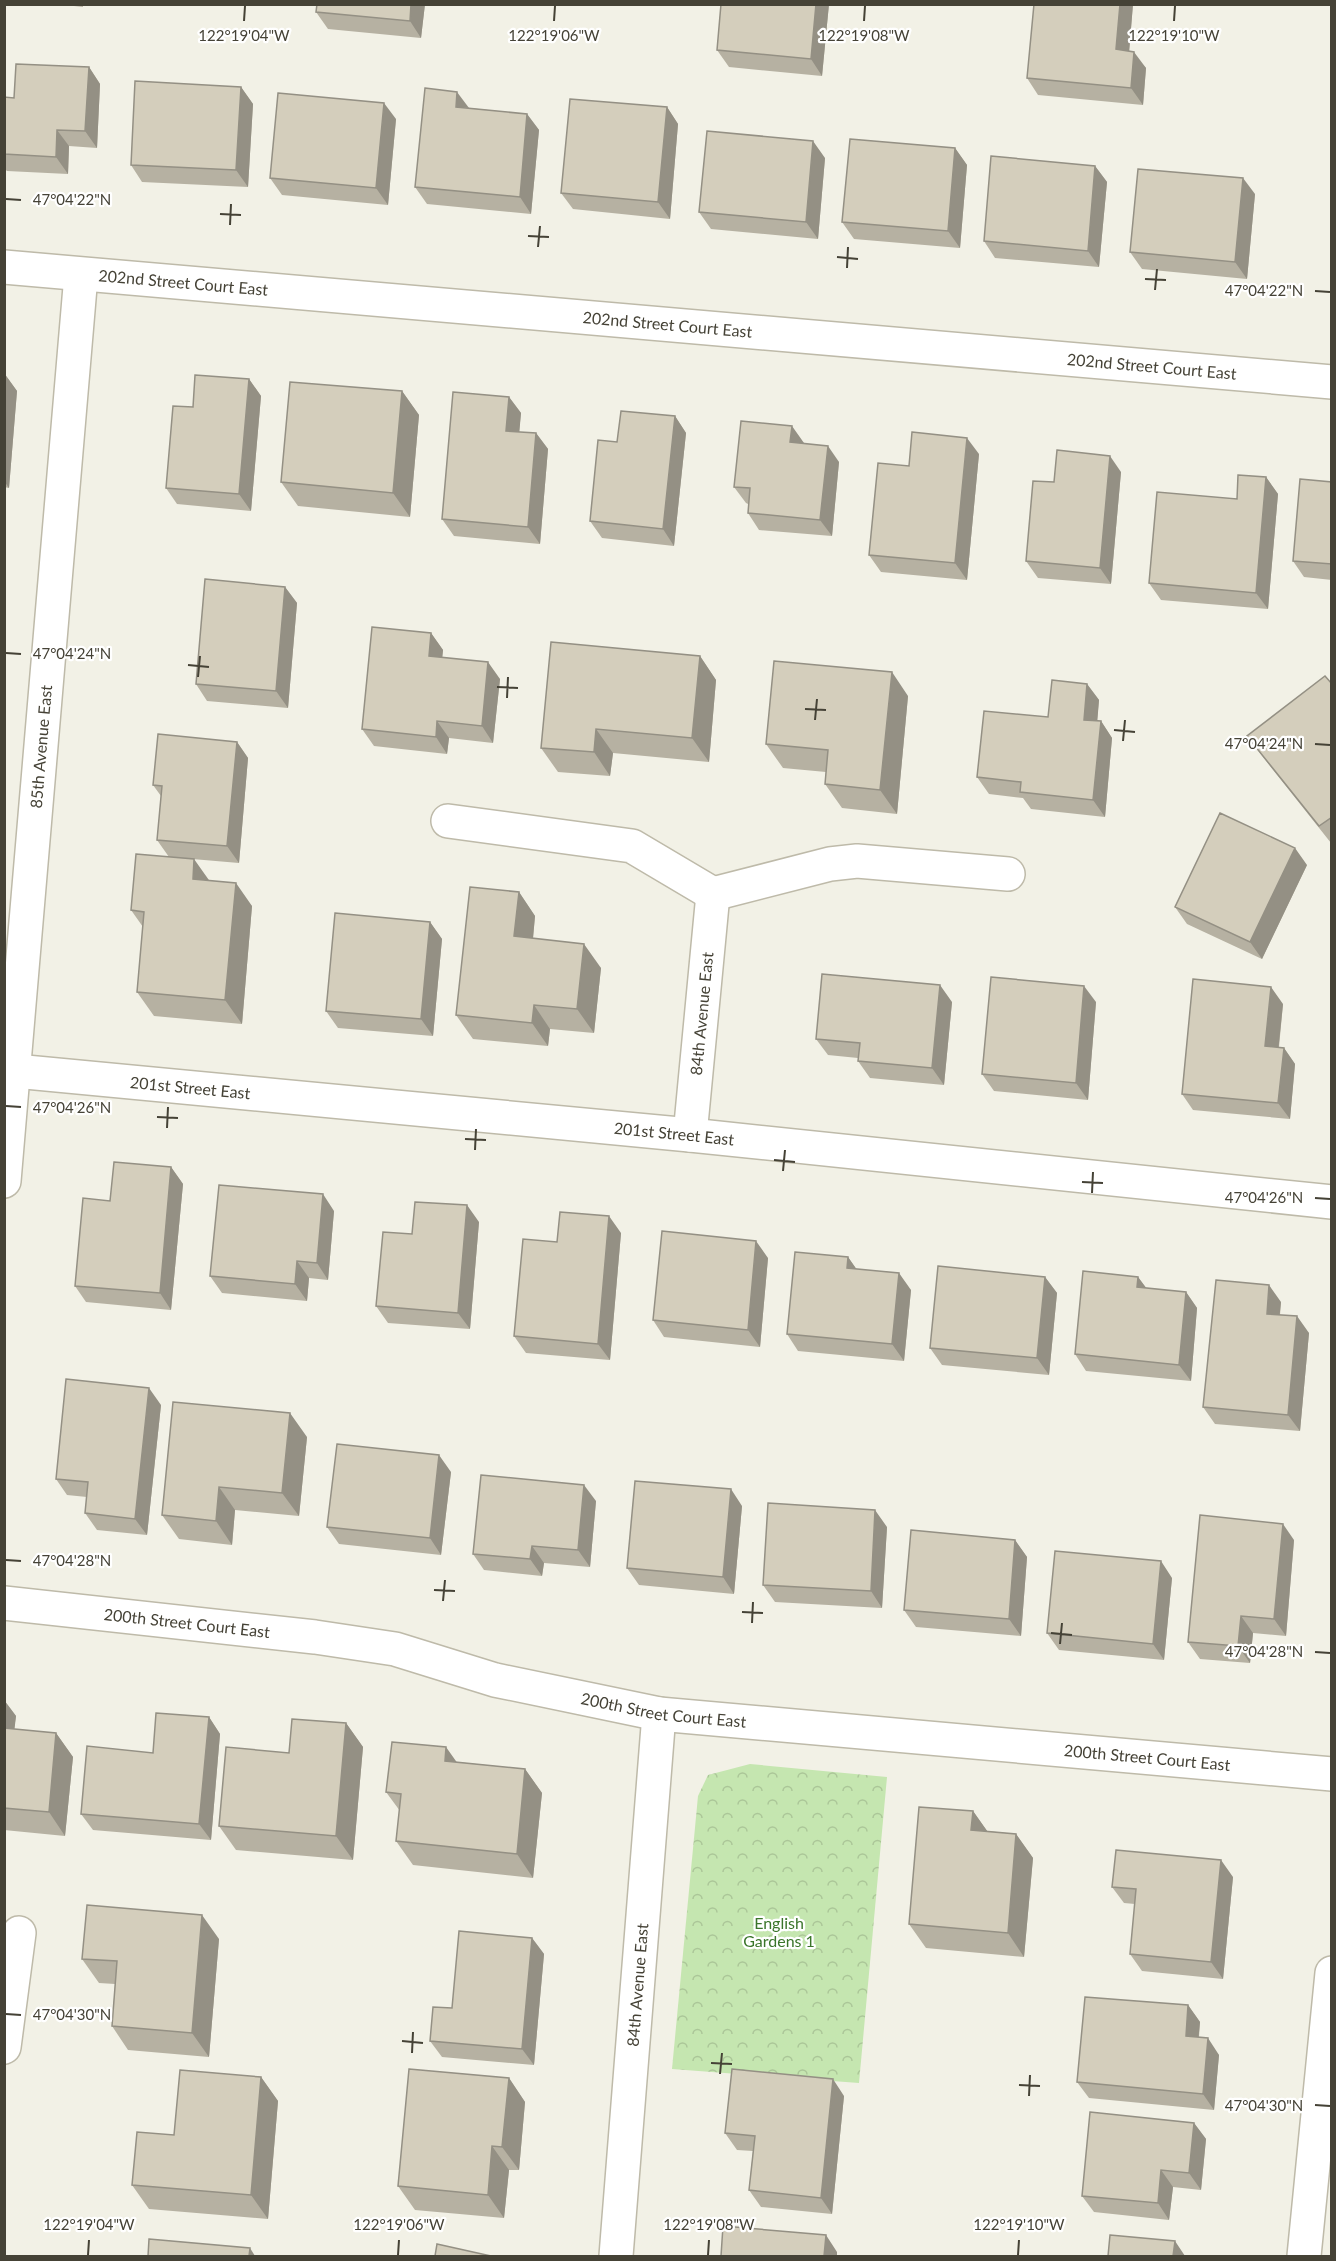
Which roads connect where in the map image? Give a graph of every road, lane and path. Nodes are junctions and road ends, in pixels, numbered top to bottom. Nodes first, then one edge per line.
1 (4, 267) edge
2 (81, 275) junction
3 (1332, 382) edge
4 (448, 821) dead end
5 (1008, 874) dead end
6 (713, 894) junction
7 (15, 1071) junction
8 (690, 1135) junction
9 (4, 1180) edge
10 (1332, 1202) edge
11 (4, 1603) edge
12 (659, 1714) junction
13 (1332, 1774) edge
14 (20, 1933) dead end
15 (1332, 1973) edge
16 (4, 2047) edge
17 (616, 2256) edge
18 (1304, 2256) edge

1 - 2 street, 202nd Street Court East
2 - 3 street, 202nd Street Court East
2 - 7 street, 85th Avenue East
4 - 6 street
5 - 6 street
6 - 8 street, 84th Avenue East
7 - 8 street, 201st Street East
7 - 9 street, 85th Avenue East
8 - 10 street, 201st Street East
11 - 12 street, 200th Street Court East
12 - 13 street, 200th Street Court East
12 - 17 street, 84th Avenue East
14 - 16 street
15 - 18 street

